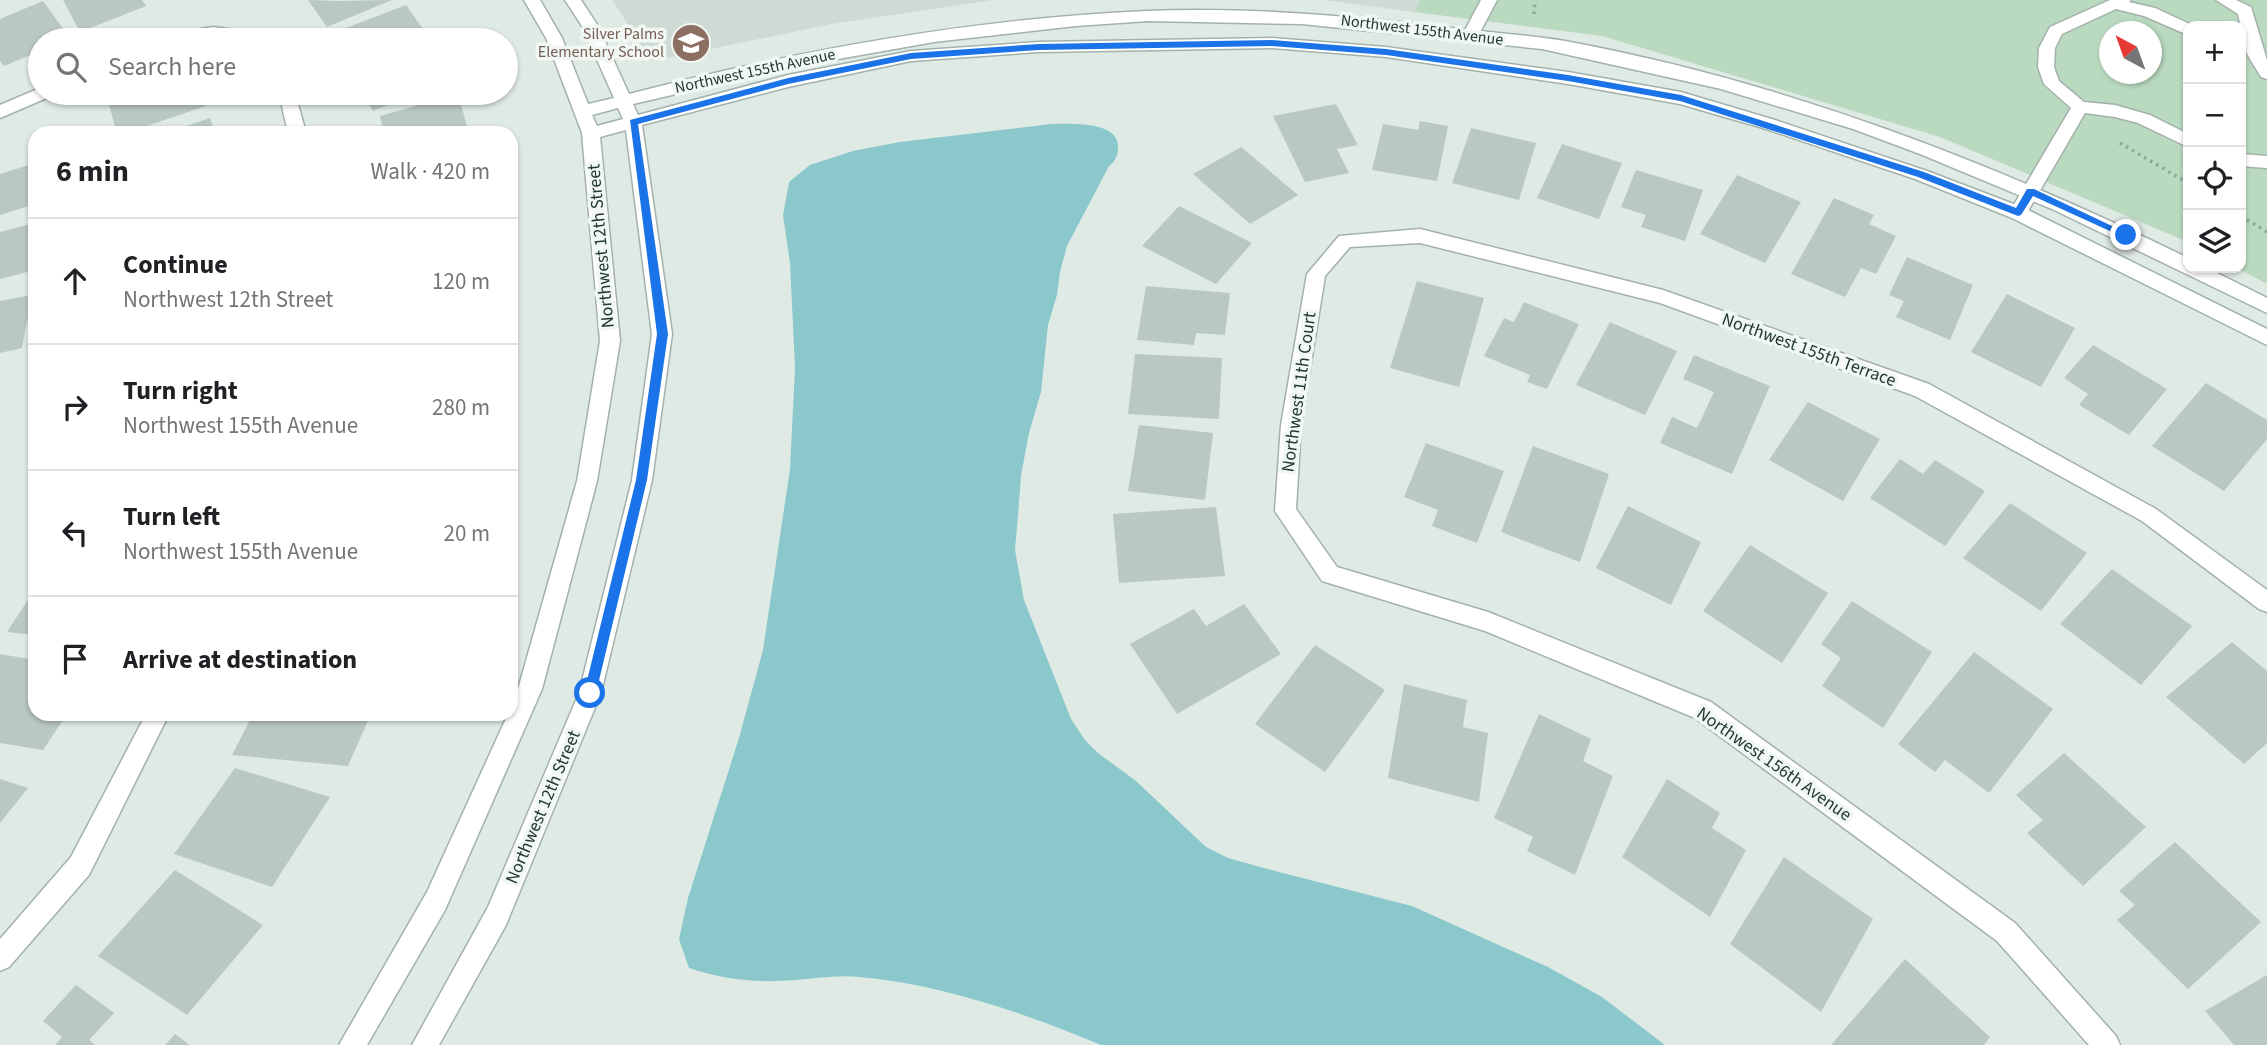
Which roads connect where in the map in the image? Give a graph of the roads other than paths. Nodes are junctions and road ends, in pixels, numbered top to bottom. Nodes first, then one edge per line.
1 (532, 0) edge
2 (573, 0) edge
3 (1489, 0) edge
4 (2224, 0) edge
5 (2119, 2) edge
6 (2183, 28) edge
7 (1470, 36) junction
8 (2246, 60) edge
9 (2266, 71) edge
10 (28, 99) edge
11 (623, 100) junction
12 (290, 105) edge
13 (2080, 107) junction
14 (0, 111) edge
15 (584, 111) junction
16 (633, 122) junction
17 (295, 126) edge
18 (591, 133) junction
19 (2183, 138) edge
20 (2246, 160) edge
21 (2267, 162) edge
22 (2031, 192) junction
23 (2018, 213) junction
24 (2183, 264) edge
25 (2202, 273) edge
26 (1316, 274) joint
27 (2267, 306) edge
28 (2267, 338) edge
29 (1285, 511) joint
30 (2267, 602) edge
31 (518, 718) edge
32 (154, 721) edge
33 (517, 721) edge
34 (0, 958) edge
35 (352, 1045) edge
36 (425, 1045) edge
37 (2107, 1045) edge

1 - 15 street
2 - 11 street
3 - 7 street
4 - 9 street
5 - 6 street
5 - 13 street
7 - 11 street, Northwest 155th Avenue
7 - 22 street, Northwest 155th Avenue
8 - 9 street
10 - 14 street
11 - 15 street, Northwest 155th Avenue
11 - 16 street, Northwest 12th Street
12 - 17 street
13 - 19 street
13 - 22 street
15 - 18 street, Northwest 12th Street
16 - 18 street, Northwest 155th Avenue
16 - 23 street, Northwest 155th Avenue
16 - 36 street, Northwest 12th Street
18 - 31 street, Northwest 12th Street
20 - 21 street
22 - 23 street
22 - 24 street, Northwest 155th Avenue
23 - 28 street, Northwest 155th Avenue
25 - 27 street, Northwest 155th Avenue
26 - 29 street, Northwest 11th Court
26 - 30 street, Northwest 155th Terrace
29 - 37 street, Northwest 156th Avenue
32 - 34 street
33 - 35 street, Northwest 12th Street

